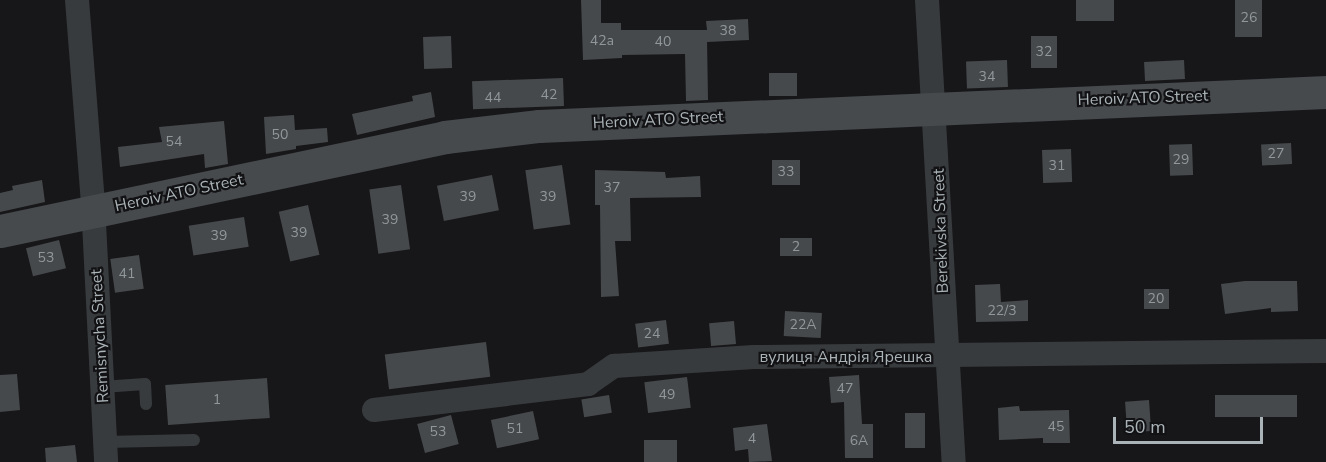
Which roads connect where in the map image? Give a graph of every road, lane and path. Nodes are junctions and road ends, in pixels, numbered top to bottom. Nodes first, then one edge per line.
1 (77, 0) edge
2 (927, 0) edge
3 (1326, 92) edge
4 (935, 106) junction
5 (93, 211) junction
6 (0, 231) edge
7 (1326, 351) edge
8 (946, 357) junction
9 (102, 387) junction
10 (146, 404) dead end
11 (374, 410) dead end
12 (194, 440) dead end
13 (106, 452) edge
14 (954, 462) edge

1 - 5 street, Remisnycha Street
2 - 4 street, Berekivska Street
3 - 4 street, Heroiv ATO Street
4 - 5 street, Heroiv ATO Street
4 - 8 street, Berekivska Street
5 - 6 street, Heroiv ATO Street
5 - 9 street, Remisnycha Street
7 - 8 street, вулиця Андрія Ярешка
8 - 11 street, вулиця Андрія Ярешка
8 - 14 street, Berekivska Street
9 - 10 lane
9 - 13 street, Remisnycha Street
12 - 13 lane

